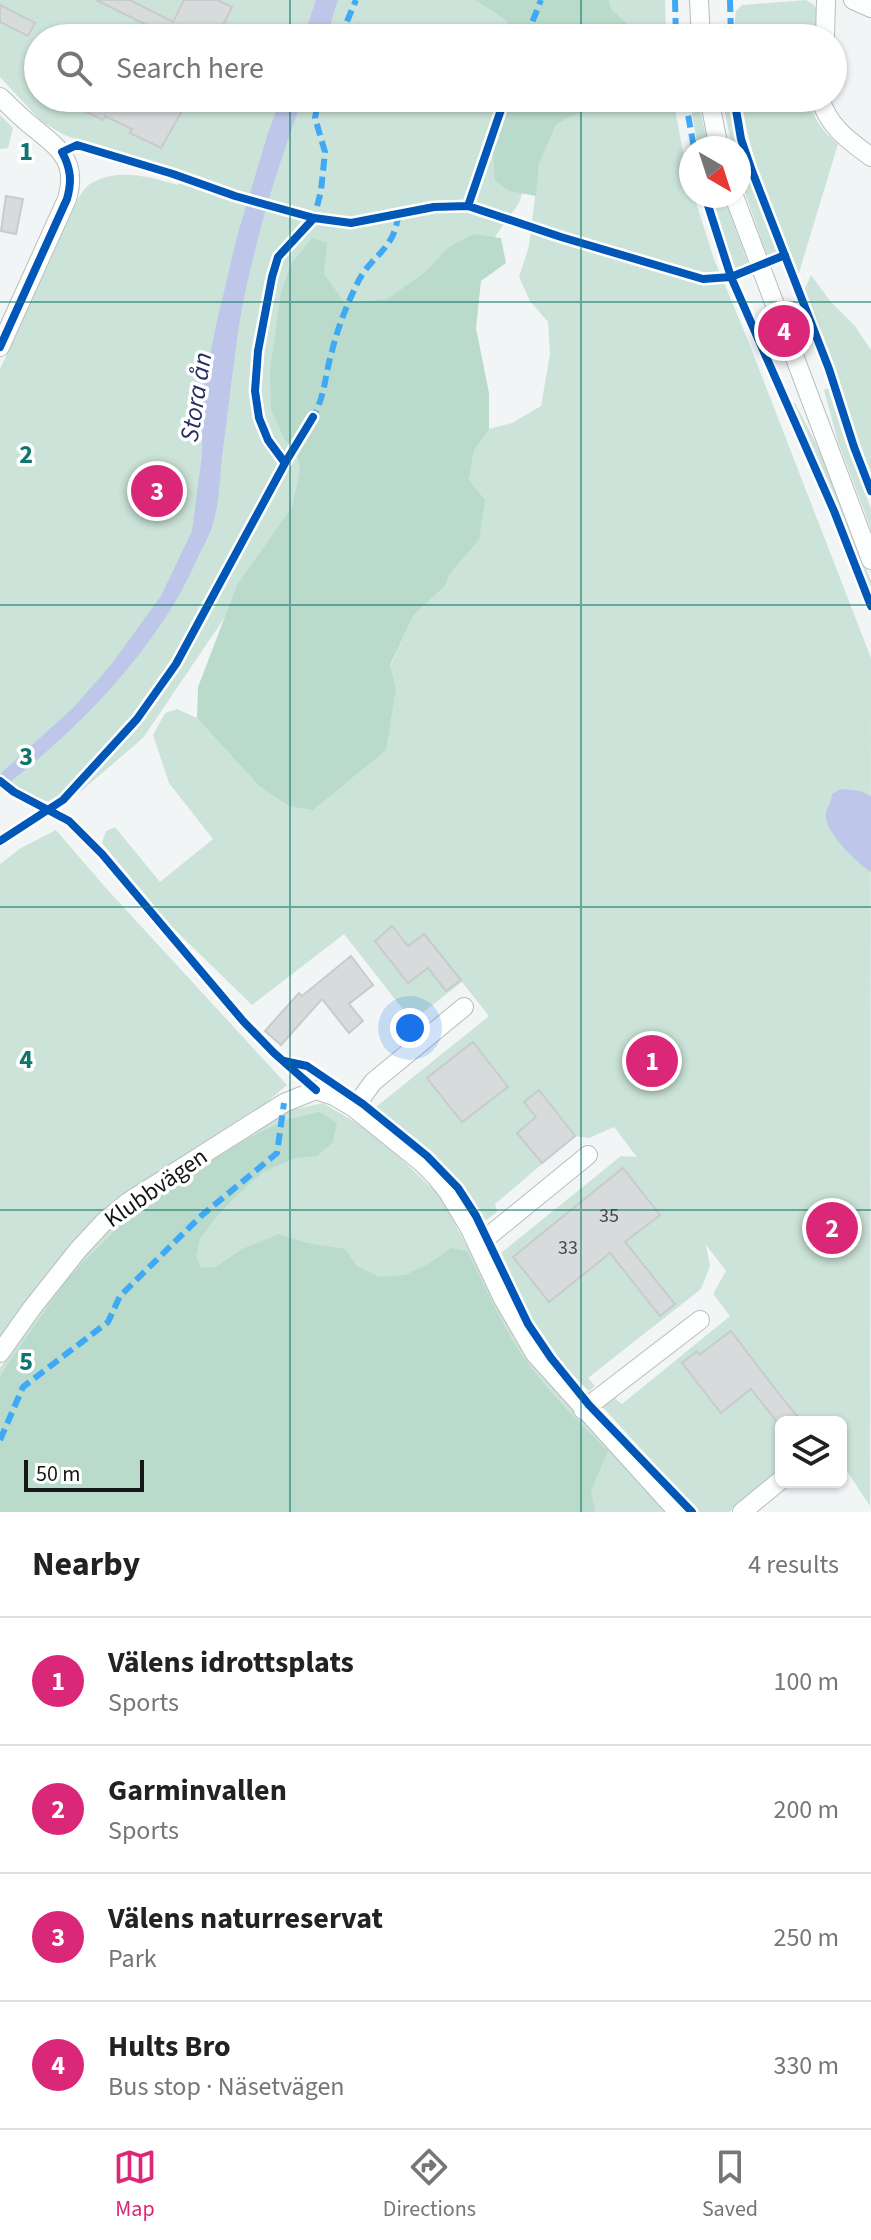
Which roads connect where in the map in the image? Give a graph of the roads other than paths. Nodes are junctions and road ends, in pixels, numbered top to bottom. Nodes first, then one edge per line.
1 (699, 0) edge
2 (826, 0) edge
3 (853, 0) edge
4 (871, 8) edge
5 (700, 24) edge
6 (827, 24) edge
7 (0, 97) edge
8 (712, 112) edge
9 (824, 112) edge
10 (717, 136) edge
11 (871, 157) edge
12 (739, 208) edge
13 (0, 347) edge
14 (871, 560) edge
15 (464, 1007) dead end
16 (354, 1108) junction
17 (588, 1155) dead end
18 (479, 1244) junction
19 (700, 1320) dead end
20 (0, 1353) edge
21 (583, 1410) junction
22 (775, 1485) edge
23 (678, 1512) edge
24 (742, 1512) edge

1 - 5 street
2 - 6 street
3 - 4 street
7 - 13 street
8 - 10 street
9 - 11 street
12 - 14 street
15 - 16 street
16 - 18 street, Klubbvägen
16 - 20 street, Klubbvägen
17 - 18 street
18 - 21 street, Klubbvägen
19 - 21 street
21 - 23 street, Klubbvägen
22 - 24 street

